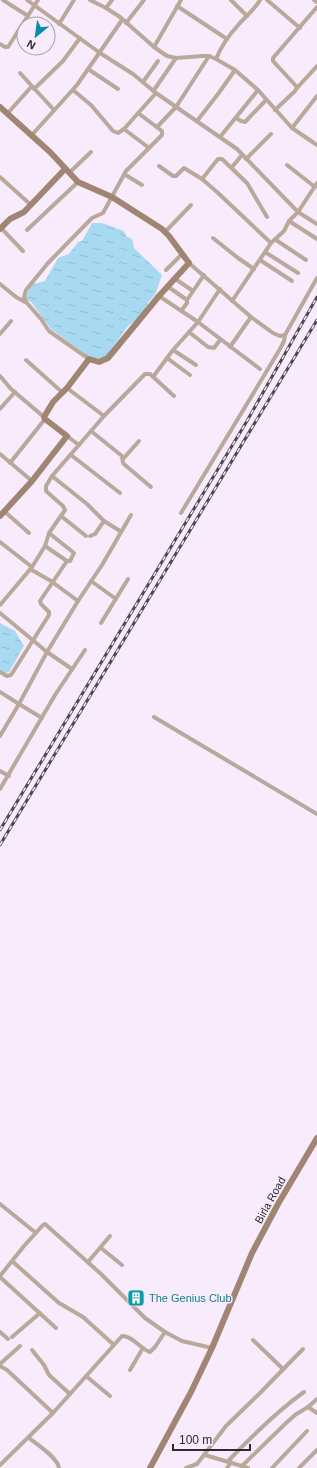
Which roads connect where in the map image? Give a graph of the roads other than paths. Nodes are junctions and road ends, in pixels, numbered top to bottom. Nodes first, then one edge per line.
1 (1, 0) edge
2 (27, 0) edge
3 (38, 0) edge
4 (74, 0) edge
5 (90, 0) edge
6 (112, 0) edge
7 (144, 0) edge
8 (181, 0) edge
9 (230, 0) edge
10 (260, 0) edge
11 (267, 0) edge
12 (314, 0) edge
13 (317, 2) edge
14 (34, 5) junction
15 (177, 6) junction
16 (317, 7) edge
17 (106, 8) junction
18 (28, 16) joint
19 (247, 16) junction
20 (122, 20) junction
21 (126, 23) junction
22 (59, 24) junction
23 (300, 28) junction
24 (16, 37) edge
25 (80, 38) junction
26 (228, 38) junction
27 (0, 44) edge
28 (154, 46) junction
29 (100, 53) junction
30 (209, 56) junction
31 (176, 58) junction
32 (216, 59) junction
33 (158, 61) dead end
34 (317, 66) edge
35 (88, 69) junction
36 (234, 70) junction
37 (20, 74) dead end
38 (143, 82) junction
39 (33, 88) junction
40 (297, 88) junction
41 (118, 89) dead end
42 (73, 90) junction
43 (258, 90) junction
44 (155, 92) junction
45 (317, 96) edge
46 (266, 100) junction
47 (0, 107) edge
48 (176, 107) junction
49 (54, 110) junction
50 (275, 110) junction
51 (138, 113) junction
52 (7, 114) junction
53 (236, 118) junction
54 (197, 121) junction
55 (157, 127) junction
56 (292, 128) junction
57 (124, 129) junction
58 (272, 134) dead end
59 (31, 136) junction
60 (220, 137) junction
61 (317, 145) edge
62 (149, 148) junction
63 (91, 152) dead end
64 (242, 155) junction
65 (246, 159) junction
66 (287, 165) dead end
67 (158, 166) dead end
68 (232, 167) junction
69 (67, 171) junction
70 (124, 174) junction
71 (0, 177) edge
72 (202, 179) junction
73 (78, 182) junction
74 (142, 185) dead end
75 (315, 187) edge
76 (317, 194) edge
77 (112, 198) junction
78 (31, 205) junction
79 (191, 205) dead end
80 (298, 212) junction
81 (267, 217) dead end
82 (289, 221) junction
83 (317, 224) edge
84 (0, 228) edge
85 (27, 230) dead end
86 (165, 232) junction
87 (213, 238) dead end
88 (317, 239) edge
89 (276, 240) junction
90 (271, 243) junction
91 (23, 251) dead end
92 (265, 252) junction
93 (182, 254) junction
94 (260, 260) junction
95 (306, 260) dead end
96 (189, 263) junction
97 (254, 269) junction
98 (166, 270) dead end
99 (298, 273) dead end
100 (204, 275) junction
101 (174, 278) junction
102 (317, 278) edge
103 (292, 281) dead end
104 (0, 284) edge
105 (167, 286) junction
106 (220, 289) junction
107 (193, 291) junction
108 (159, 296) junction
109 (187, 300) junction
110 (232, 301) junction
111 (26, 302) junction
112 (181, 311) junction
113 (250, 317) junction
114 (11, 321) dead end
115 (198, 322) junction
116 (190, 332) junction
117 (0, 334) edge
118 (285, 334) junction
119 (220, 340) junction
120 (230, 347) junction
121 (173, 350) junction
122 (167, 358) junction
123 (26, 360) dead end
124 (89, 360) junction
125 (196, 365) dead end
126 (260, 369) dead end
127 (190, 375) dead end
128 (0, 376) edge
129 (153, 377) junction
130 (65, 391) junction
131 (15, 392) junction
132 (174, 396) dead end
133 (0, 409) edge
134 (104, 416) junction
135 (44, 418) junction
136 (90, 431) junction
137 (67, 436) junction
138 (139, 441) dead end
139 (79, 445) junction
140 (0, 454) edge
141 (71, 455) junction
142 (123, 459) junction
143 (10, 463) junction
144 (52, 476) junction
145 (32, 481) junction
146 (150, 487) dead end
147 (120, 493) dead end
148 (181, 513) dead end
149 (2, 514) edge
150 (130, 515) dead end
151 (62, 516) junction
152 (104, 521) junction
153 (120, 531) junction
154 (28, 533) dead end
155 (49, 533) junction
156 (0, 542) edge
157 (45, 546) junction
158 (67, 561) junction
159 (31, 568) junction
160 (128, 579) dead end
161 (91, 581) junction
162 (53, 582) junction
163 (116, 599) junction
164 (78, 601) junction
165 (0, 605) edge
166 (0, 613) edge
167 (101, 623) dead end
168 (33, 640) junction
169 (84, 650) dead end
170 (47, 652) junction
171 (72, 670) junction
172 (0, 672) edge
173 (0, 692) edge
174 (19, 704) junction
175 (154, 717) dead end
176 (42, 718) junction
177 (0, 736) edge
178 (0, 771) edge
179 (8, 776) junction
180 (0, 789) edge
181 (317, 814) edge
182 (317, 1138) edge
183 (0, 1204) edge
184 (36, 1233) junction
185 (110, 1236) dead end
186 (101, 1248) junction
187 (12, 1261) junction
188 (88, 1262) junction
189 (122, 1265) dead end
190 (0, 1268) edge
191 (4, 1271) junction
192 (0, 1277) edge
193 (40, 1313) junction
194 (56, 1328) dead end
195 (0, 1332) edge
196 (165, 1332) junction
197 (253, 1340) dead end
198 (114, 1345) junction
199 (20, 1346) dead end
200 (143, 1348) junction
201 (212, 1348) junction
202 (303, 1349) dead end
203 (32, 1350) dead end
204 (0, 1365) edge
205 (283, 1369) junction
206 (130, 1370) dead end
207 (86, 1376) junction
208 (304, 1392) dead end
209 (70, 1394) junction
210 (110, 1396) dead end
211 (317, 1399) edge
212 (308, 1407) junction
213 (53, 1413) junction
214 (317, 1413) edge
215 (307, 1430) dead end
216 (29, 1438) junction
217 (317, 1450) edge
218 (205, 1455) junction
219 (230, 1462) junction
220 (0, 1465) edge
221 (199, 1466) edge
222 (242, 1466) junction
223 (59, 1468) edge
224 (150, 1468) edge
225 (186, 1468) edge
226 (227, 1468) edge
227 (248, 1468) edge
228 (272, 1468) edge
229 (299, 1468) edge

1 - 18 street
2 - 14 street
3 - 14 street
4 - 22 street
5 - 17 street
6 - 17 street
7 - 21 street
8 - 15 street
9 - 19 street
10 - 19 street
11 - 23 street
12 - 13 street
14 - 18 street
14 - 22 street
15 - 26 street
15 - 28 street
16 - 23 street
17 - 20 street
19 - 26 street
20 - 21 street
20 - 29 street
21 - 28 street
22 - 25 street
23 - 40 street
24 - 27 street
25 - 29 street
25 - 39 street
26 - 32 street
28 - 31 street
29 - 35 street
29 - 38 street
30 - 31 street
30 - 32 street
30 - 48 street
31 - 44 street
32 - 36 street
33 - 38 street
34 - 40 street
35 - 41 street
35 - 42 street
36 - 43 street
36 - 54 street
37 - 39 street
38 - 44 street
39 - 49 street
39 - 52 street
40 - 50 street
42 - 49 street
42 - 57 street
43 - 46 street
43 - 53 street
44 - 48 street
44 - 51 street
45 - 56 street
46 - 50 street
46 - 53 street
47 - 52 street
48 - 54 street
48 - 55 street
49 - 59 street
50 - 56 street
51 - 55 street
51 - 57 street
52 - 59 street
53 - 60 street
54 - 60 street
55 - 62 street
56 - 61 street
57 - 62 street
58 - 65 street
59 - 69 street
60 - 64 street
62 - 70 street
63 - 69 street
64 - 65 street
64 - 68 street
65 - 80 street
66 - 75 street
67 - 72 street
68 - 72 street
68 - 81 street
69 - 73 street
69 - 78 street
70 - 74 street
70 - 77 street
71 - 78 street
72 - 90 street
73 - 77 street
73 - 85 street
75 - 76 street
75 - 80 street
77 - 86 street
77 - 111 street
78 - 84 street
79 - 86 street
80 - 82 street
80 - 83 street
82 - 88 street
82 - 89 street
84 - 91 street
86 - 93 street
87 - 97 street
89 - 90 street
89 - 95 street
90 - 92 street
92 - 94 street
92 - 99 street
93 - 96 street
93 - 98 street
94 - 97 street
94 - 103 street
96 - 100 street
96 - 101 street
97 - 110 street
100 - 106 street
100 - 107 street
101 - 105 street
101 - 107 street
102 - 118 street
104 - 111 street
105 - 108 street
105 - 109 street
106 - 110 street
106 - 115 street
107 - 109 street
108 - 112 street
108 - 124 street
109 - 112 street
110 - 113 street
111 - 124 street
112 - 115 street
113 - 118 street
113 - 120 street
114 - 117 street
115 - 116 street
115 - 119 street
116 - 119 street
116 - 121 street
118 - 148 street
119 - 120 street
120 - 126 street
121 - 122 street
121 - 125 street
122 - 127 street
122 - 129 street
123 - 130 street
124 - 130 street
128 - 131 street
129 - 132 street
129 - 134 street
130 - 134 street
130 - 135 street
131 - 133 street
131 - 135 street
134 - 136 street
135 - 137 street
135 - 143 street
136 - 139 street
136 - 142 street
137 - 139 street
137 - 145 street
138 - 142 street
139 - 141 street
140 - 143 street
141 - 144 street
141 - 147 street
142 - 146 street
143 - 145 street
144 - 151 street
144 - 152 street
145 - 149 street
149 - 154 street
150 - 153 street
151 - 152 street
151 - 155 street
152 - 153 street
153 - 161 street
155 - 157 street
155 - 158 street
156 - 159 street
157 - 158 street
157 - 159 street
158 - 162 street
159 - 162 street
159 - 165 street
160 - 163 street
161 - 163 street
161 - 164 street
162 - 164 street
162 - 168 street
163 - 167 street
164 - 170 street
166 - 168 street
168 - 170 street
168 - 172 street
169 - 171 street
170 - 171 street
170 - 174 street
171 - 176 street
173 - 174 street
174 - 176 street
174 - 177 street
175 - 181 street
176 - 179 street
178 - 179 street
179 - 180 street
182 - 201 street, Birla Road
183 - 184 street
184 - 187 street
184 - 188 street
185 - 186 street
186 - 188 street
186 - 189 street
187 - 191 street
187 - 198 street
188 - 196 street
190 - 191 street
191 - 192 street
192 - 193 street
193 - 194 street
193 - 195 street
196 - 200 street
196 - 201 street
197 - 205 street
198 - 200 street
198 - 207 street
199 - 204 street
200 - 206 street
201 - 224 street, Birla Road
202 - 205 street
203 - 209 street
204 - 213 street
205 - 218 street
207 - 209 street
207 - 210 street
208 - 219 street
209 - 213 street
211 - 212 street
212 - 214 street
212 - 222 street
213 - 216 street
215 - 228 street
216 - 220 street
216 - 223 street
217 - 229 street
218 - 219 street
218 - 221 street
219 - 222 street
219 - 226 street
221 - 225 street
222 - 227 street

